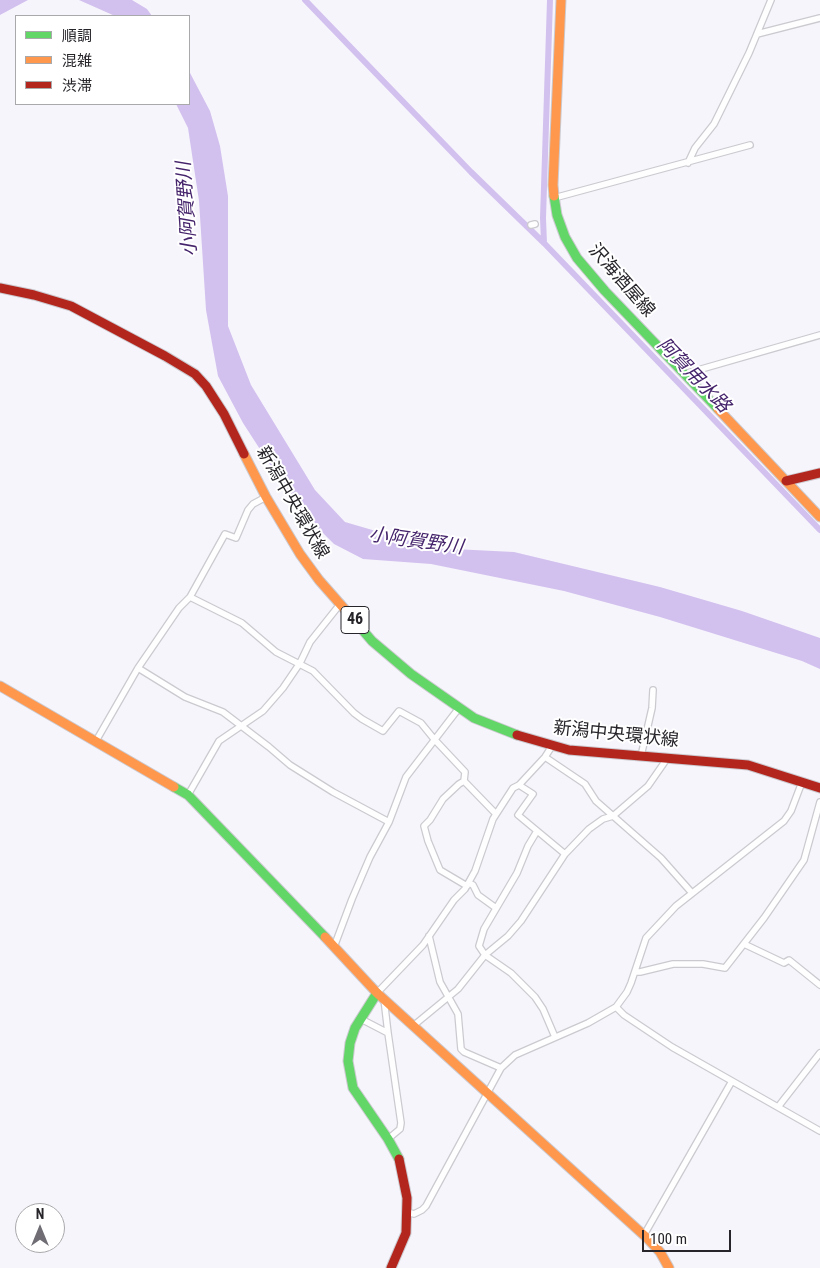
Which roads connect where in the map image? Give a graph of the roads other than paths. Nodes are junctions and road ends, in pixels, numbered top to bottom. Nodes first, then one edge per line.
1 (561, 0) edge
2 (771, 0) edge
3 (820, 18) edge
4 (757, 34) junction
5 (750, 145) dead end
6 (688, 163) junction
7 (554, 198) junction
8 (0, 288) edge
9 (820, 335) edge
10 (684, 374) junction
11 (820, 473) edge
12 (786, 481) junction
13 (266, 497) junction
14 (820, 517) edge
15 (190, 597) junction
16 (340, 603) junction
17 (300, 663) junction
18 (138, 668) junction
19 (0, 686) edge
20 (652, 690) dead end
21 (459, 708) junction
22 (242, 726) junction
23 (434, 740) junction
24 (96, 742) junction
25 (552, 746) junction
26 (641, 756) junction
27 (546, 757) junction
28 (666, 758) junction
29 (464, 781) junction
30 (802, 782) junction
31 (519, 785) junction
32 (820, 788) edge
33 (188, 795) junction
34 (820, 802) edge
35 (496, 814) junction
36 (613, 816) junction
37 (389, 822) junction
38 (537, 831) junction
39 (565, 854) junction
40 (468, 884) junction
41 (692, 893) junction
42 (496, 908) junction
43 (429, 936) junction
44 (744, 944) junction
45 (334, 947) junction
46 (485, 955) junction
47 (635, 972) junction
48 (820, 985) edge
49 (380, 996) junction
50 (448, 998) junction
51 (616, 1007) junction
52 (361, 1019) junction
53 (413, 1026) junction
54 (388, 1033) junction
55 (555, 1037) junction
56 (820, 1053) edge
57 (501, 1068) junction
58 (732, 1081) junction
59 (486, 1093) junction
60 (778, 1107) junction
61 (820, 1131) edge
62 (388, 1139) junction
63 (407, 1212) junction
64 (644, 1235) junction
65 (391, 1268) edge
66 (669, 1268) edge

1 - 7 main road, 沢海酒屋線
2 - 4 street
3 - 4 street
4 - 6 street
5 - 6 street
6 - 7 street
7 - 10 main road, 沢海酒屋線
8 - 13 main road, 新潟中央環状線 / 46
9 - 10 street
10 - 12 main road, 沢海酒屋線
11 - 12 main road
12 - 14 main road, 沢海酒屋線
13 - 15 street
13 - 16 main road, 新潟中央環状線 / 46
15 - 17 street
15 - 18 street
16 - 17 street
16 - 21 main road, 新潟中央環状線 / 46
17 - 22 street
17 - 23 street
18 - 22 street
18 - 24 street
19 - 24 main road
20 - 26 street
21 - 23 street
21 - 25 main road, 新潟中央環状線 / 46
22 - 33 street
22 - 37 street
23 - 29 street
23 - 37 street
24 - 33 main road
25 - 26 main road, 新潟中央環状線 / 46
25 - 27 street
26 - 28 main road, 新潟中央環状線 / 46
27 - 31 street
27 - 36 street
28 - 30 main road, 新潟中央環状線 / 46
28 - 36 street
29 - 35 street
29 - 40 street
30 - 32 main road, 新潟中央環状線 / 46
30 - 41 street
31 - 35 street
31 - 38 street
33 - 45 main road
34 - 44 street
35 - 40 street
36 - 39 street
36 - 41 street
37 - 45 street
38 - 39 street
38 - 42 street
39 - 46 street
40 - 42 street
40 - 43 street
41 - 47 street
42 - 46 street
43 - 49 street
43 - 50 street
44 - 47 street
44 - 48 street
45 - 49 main road
46 - 50 street
46 - 55 street
47 - 51 street
49 - 52 main road
49 - 53 main road
49 - 54 street
50 - 53 street
50 - 57 street
51 - 55 street
51 - 58 street
52 - 54 street
52 - 62 main road
53 - 59 main road
54 - 62 street
55 - 57 street
56 - 60 street
57 - 59 street
58 - 60 street
58 - 64 street
59 - 63 street
59 - 64 main road
60 - 61 street
62 - 63 main road
63 - 65 main road
64 - 66 main road

